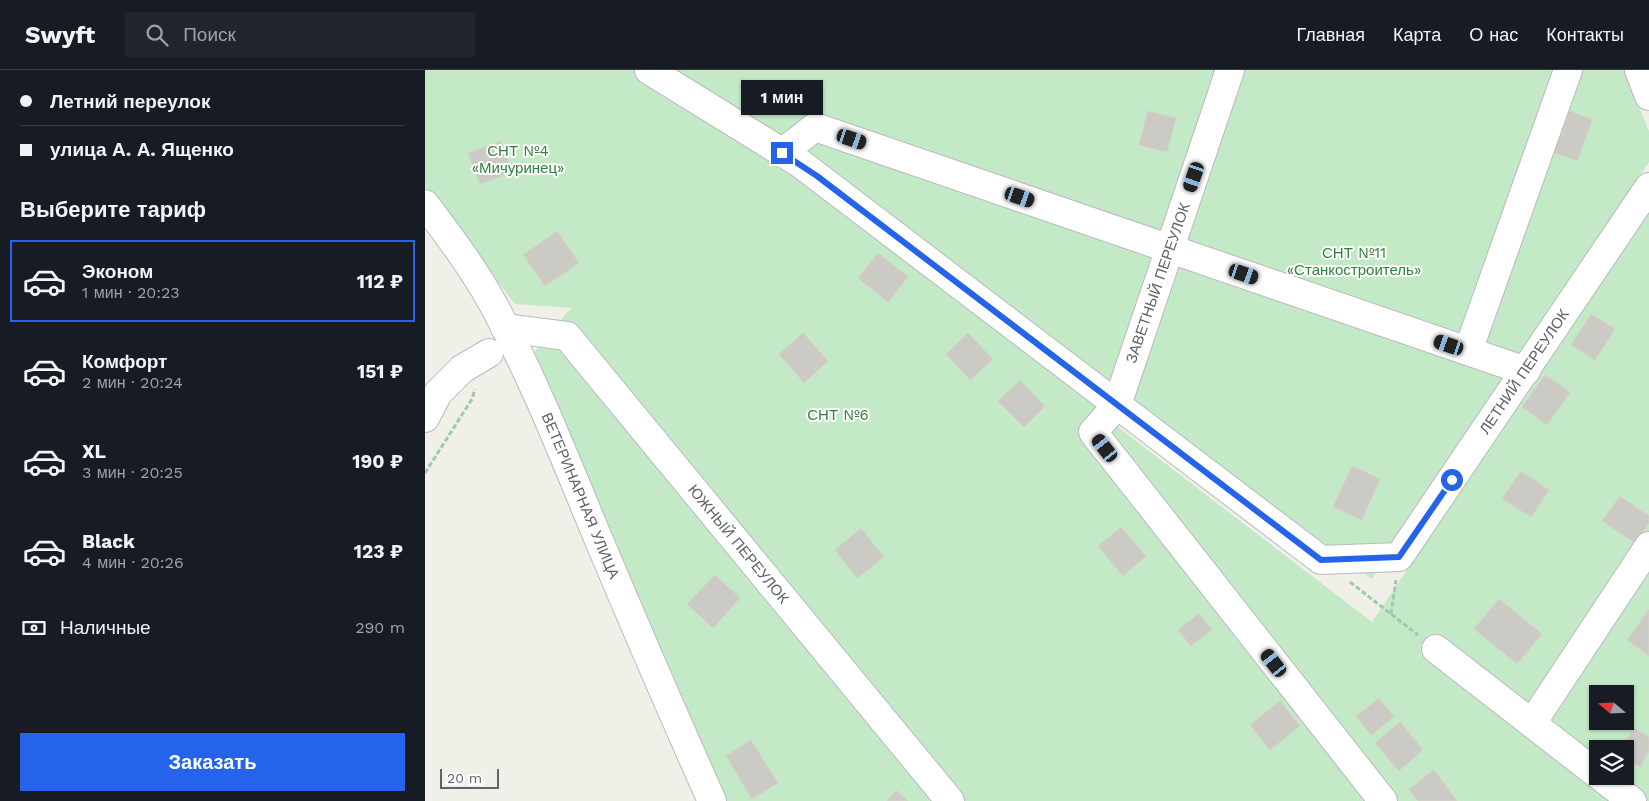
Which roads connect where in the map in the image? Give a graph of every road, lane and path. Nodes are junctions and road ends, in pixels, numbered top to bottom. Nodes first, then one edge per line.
1 (649, 70) edge
2 (1230, 70) edge
3 (1568, 70) edge
4 (1639, 70) edge
5 (1649, 96) edge
6 (782, 153) junction
7 (1649, 187) edge
8 (425, 204) edge
9 (1170, 249) junction
10 (505, 328) junction
11 (1468, 351) junction
12 (489, 353) joint
13 (1526, 371) junction
14 (1117, 405) junction
15 (425, 418) edge
16 (425, 473) edge
17 (1649, 546) edge
18 (1399, 557) junction
19 (1321, 560) junction
20 (1391, 614) junction
21 (1436, 649) joint
22 (1532, 723) junction
23 (1589, 767) edge
24 (1612, 785) edge
25 (711, 801) edge
26 (950, 801) edge
27 (1383, 801) edge
28 (1632, 801) edge

1 - 6 street
2 - 9 street, ЗАВЕТНЫЙ ПЕРЕУЛОК
3 - 11 street
4 - 5 street
6 - 9 street
6 - 14 street
7 - 13 street, ЛЕТНИЙ ПЕРЕУЛОК
8 - 10 street, ВЕТЕРИНАРНАЯ УЛИЦА
9 - 11 street
9 - 14 street, ЗАВЕТНЫЙ ПЕРЕУЛОК
10 - 25 street, ВЕТЕРИНАРНАЯ УЛИЦА
10 - 26 street, ЮЖНЫЙ ПЕРЕУЛОК
11 - 13 street
12 - 15 street
12 - 16 path
13 - 18 street, ЛЕТНИЙ ПЕРЕУЛОК
14 - 19 street
14 - 27 street, ЗАВЕТНЫЙ ПЕРЕУЛОК
17 - 22 street
18 - 19 street
18 - 20 path
19 - 20 path
20 - 21 path
21 - 22 street
22 - 23 street
24 - 28 street

